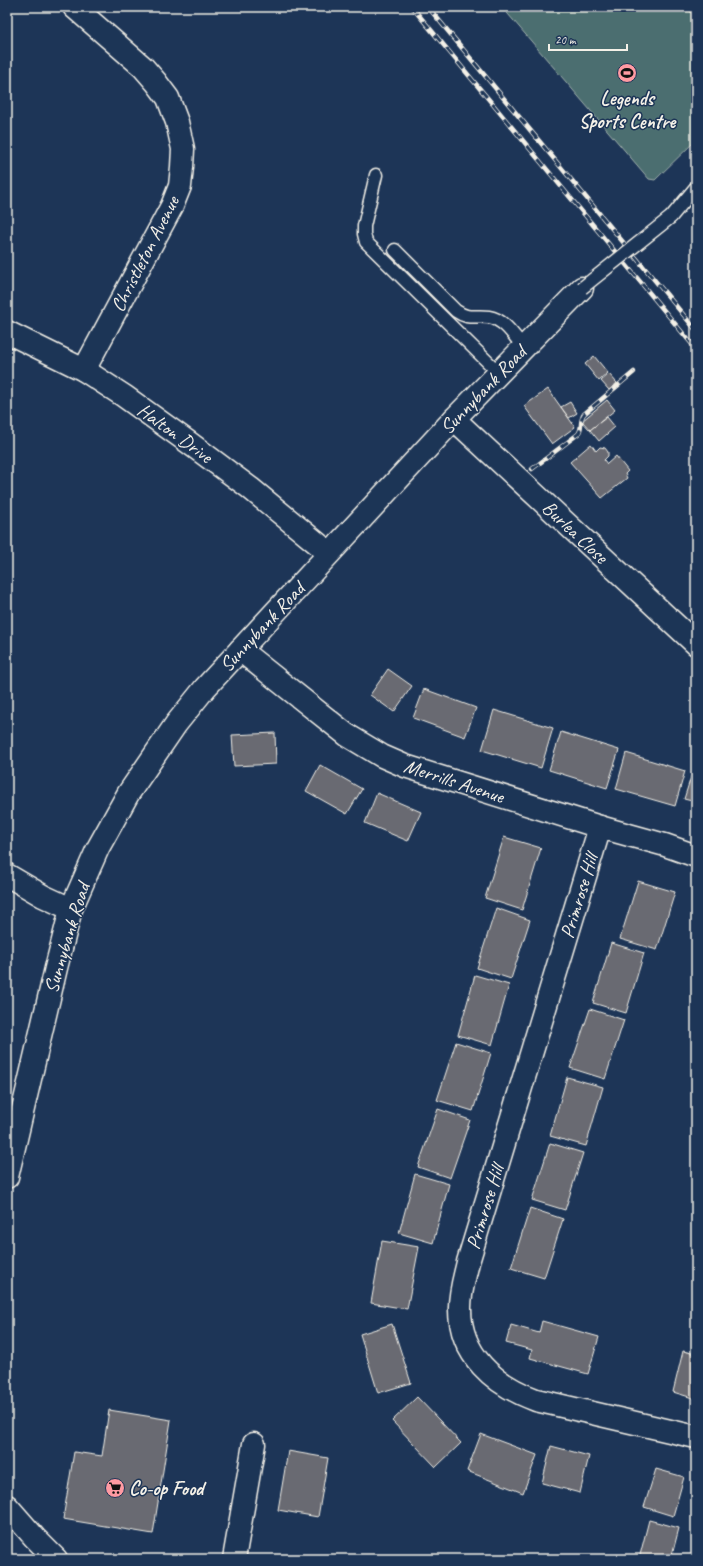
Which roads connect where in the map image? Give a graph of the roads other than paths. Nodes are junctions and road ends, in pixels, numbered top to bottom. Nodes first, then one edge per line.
1 (74, 7) edge
2 (376, 175) dead end
3 (696, 187) edge
4 (396, 250) dead end
5 (582, 288) joint
6 (7, 332) edge
7 (524, 348) junction
8 (84, 370) junction
9 (499, 373) junction
10 (454, 419) junction
11 (329, 553) junction
12 (696, 644) edge
13 (240, 650) junction
14 (600, 827) junction
15 (696, 856) edge
16 (7, 875) edge
17 (71, 909) junction
18 (7, 1177) edge
19 (696, 1437) edge
20 (254, 1444) dead end
21 (7, 1506) edge
22 (56, 1559) edge
23 (234, 1559) edge

1 - 8 street, Christleton Avenue
2 - 9 lane
3 - 5 lane, Sunnybank Road, bridge
4 - 7 lane
5 - 7 street, Sunnybank Road
6 - 8 street, Halton Drive
7 - 9 street, Sunnybank Road
8 - 11 street, Halton Drive
9 - 10 street, Sunnybank Road
10 - 11 street, Sunnybank Road
10 - 12 street, Burlea Close
11 - 13 street, Sunnybank Road
13 - 14 street, Merrills Avenue
13 - 17 street, Sunnybank Road
14 - 15 street, Merrills Avenue
14 - 19 street, Primrose Hill
16 - 17 street
17 - 18 street, Sunnybank Road
20 - 23 street
21 - 22 street

